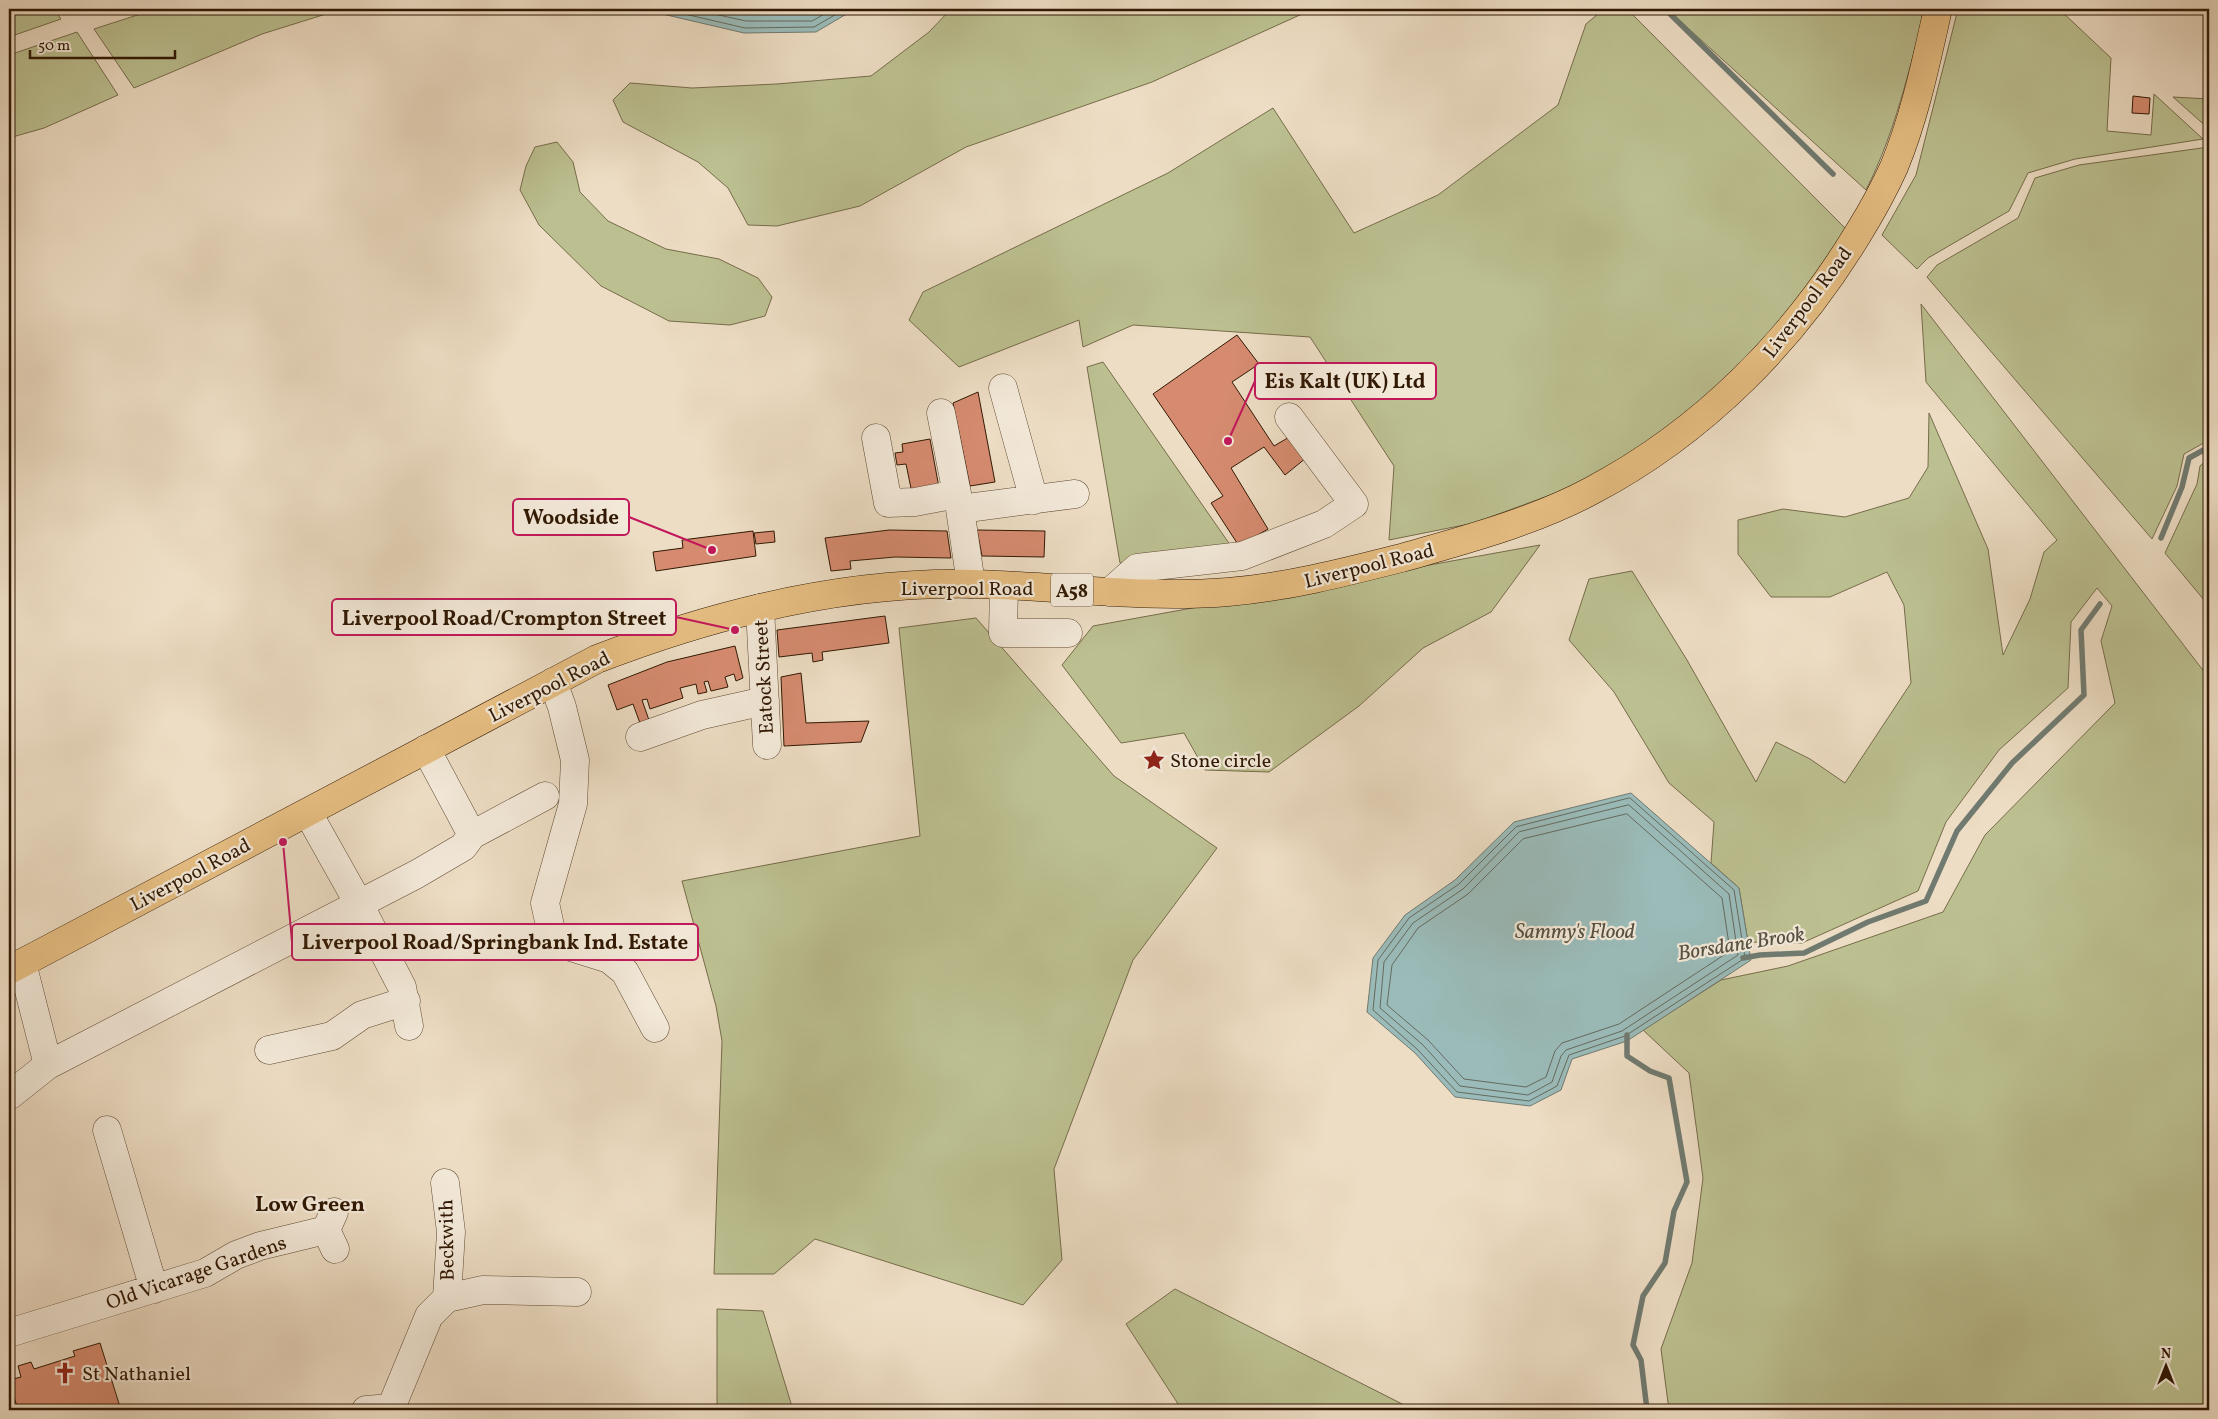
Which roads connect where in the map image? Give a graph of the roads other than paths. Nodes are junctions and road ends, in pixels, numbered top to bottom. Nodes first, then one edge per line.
1 (1938, 9) edge
2 (1003, 388) dead end
3 (941, 414) dead end
4 (1289, 417) dead end
5 (876, 438) dead end
6 (1075, 494) dead end
7 (1034, 500) junction
8 (959, 501) junction
9 (972, 584) junction
10 (1004, 586) junction
11 (1110, 592) junction
12 (760, 608) junction
13 (1068, 633) dead end
14 (553, 682) junction
15 (764, 701) junction
16 (640, 737) dead end
17 (767, 745) dead end
18 (426, 748) junction
19 (545, 796) dead end
20 (308, 813) junction
21 (472, 835) junction
22 (359, 904) junction
23 (15, 967) edge
24 (655, 1028) dead end
25 (269, 1050) dead end
26 (48, 1065) junction
27 (9, 1096) edge
28 (106, 1130) dead end
29 (445, 1183) dead end
30 (331, 1231) dead end
31 (154, 1290) junction
32 (577, 1292) dead end
33 (447, 1298) junction
34 (9, 1333) edge
35 (383, 1410) edge

1 - 11 main road, Liverpool Road / A58
2 - 7 street
3 - 8 street
4 - 11 street
5 - 8 street
6 - 7 street
7 - 8 street
8 - 9 street
9 - 10 main road, Liverpool Road / A58
9 - 12 main road, Liverpool Road / A58
10 - 11 main road, Liverpool Road / A58
10 - 13 street
12 - 14 main road, Liverpool Road / A58
12 - 15 street, Eatock Street
14 - 18 main road, Liverpool Road / A58
14 - 24 street
15 - 16 street
15 - 17 street, Eatock Street
18 - 20 main road, Liverpool Road / A58
18 - 21 street
19 - 21 street
20 - 22 street
20 - 23 main road, Liverpool Road / A58
21 - 22 street
22 - 25 street
22 - 26 street
23 - 26 street
26 - 27 street
28 - 31 street
29 - 33 street, Beckwith
30 - 31 street, Old Vicarage Gardens
31 - 34 street, Old Vicarage Gardens
32 - 33 street
33 - 35 street

